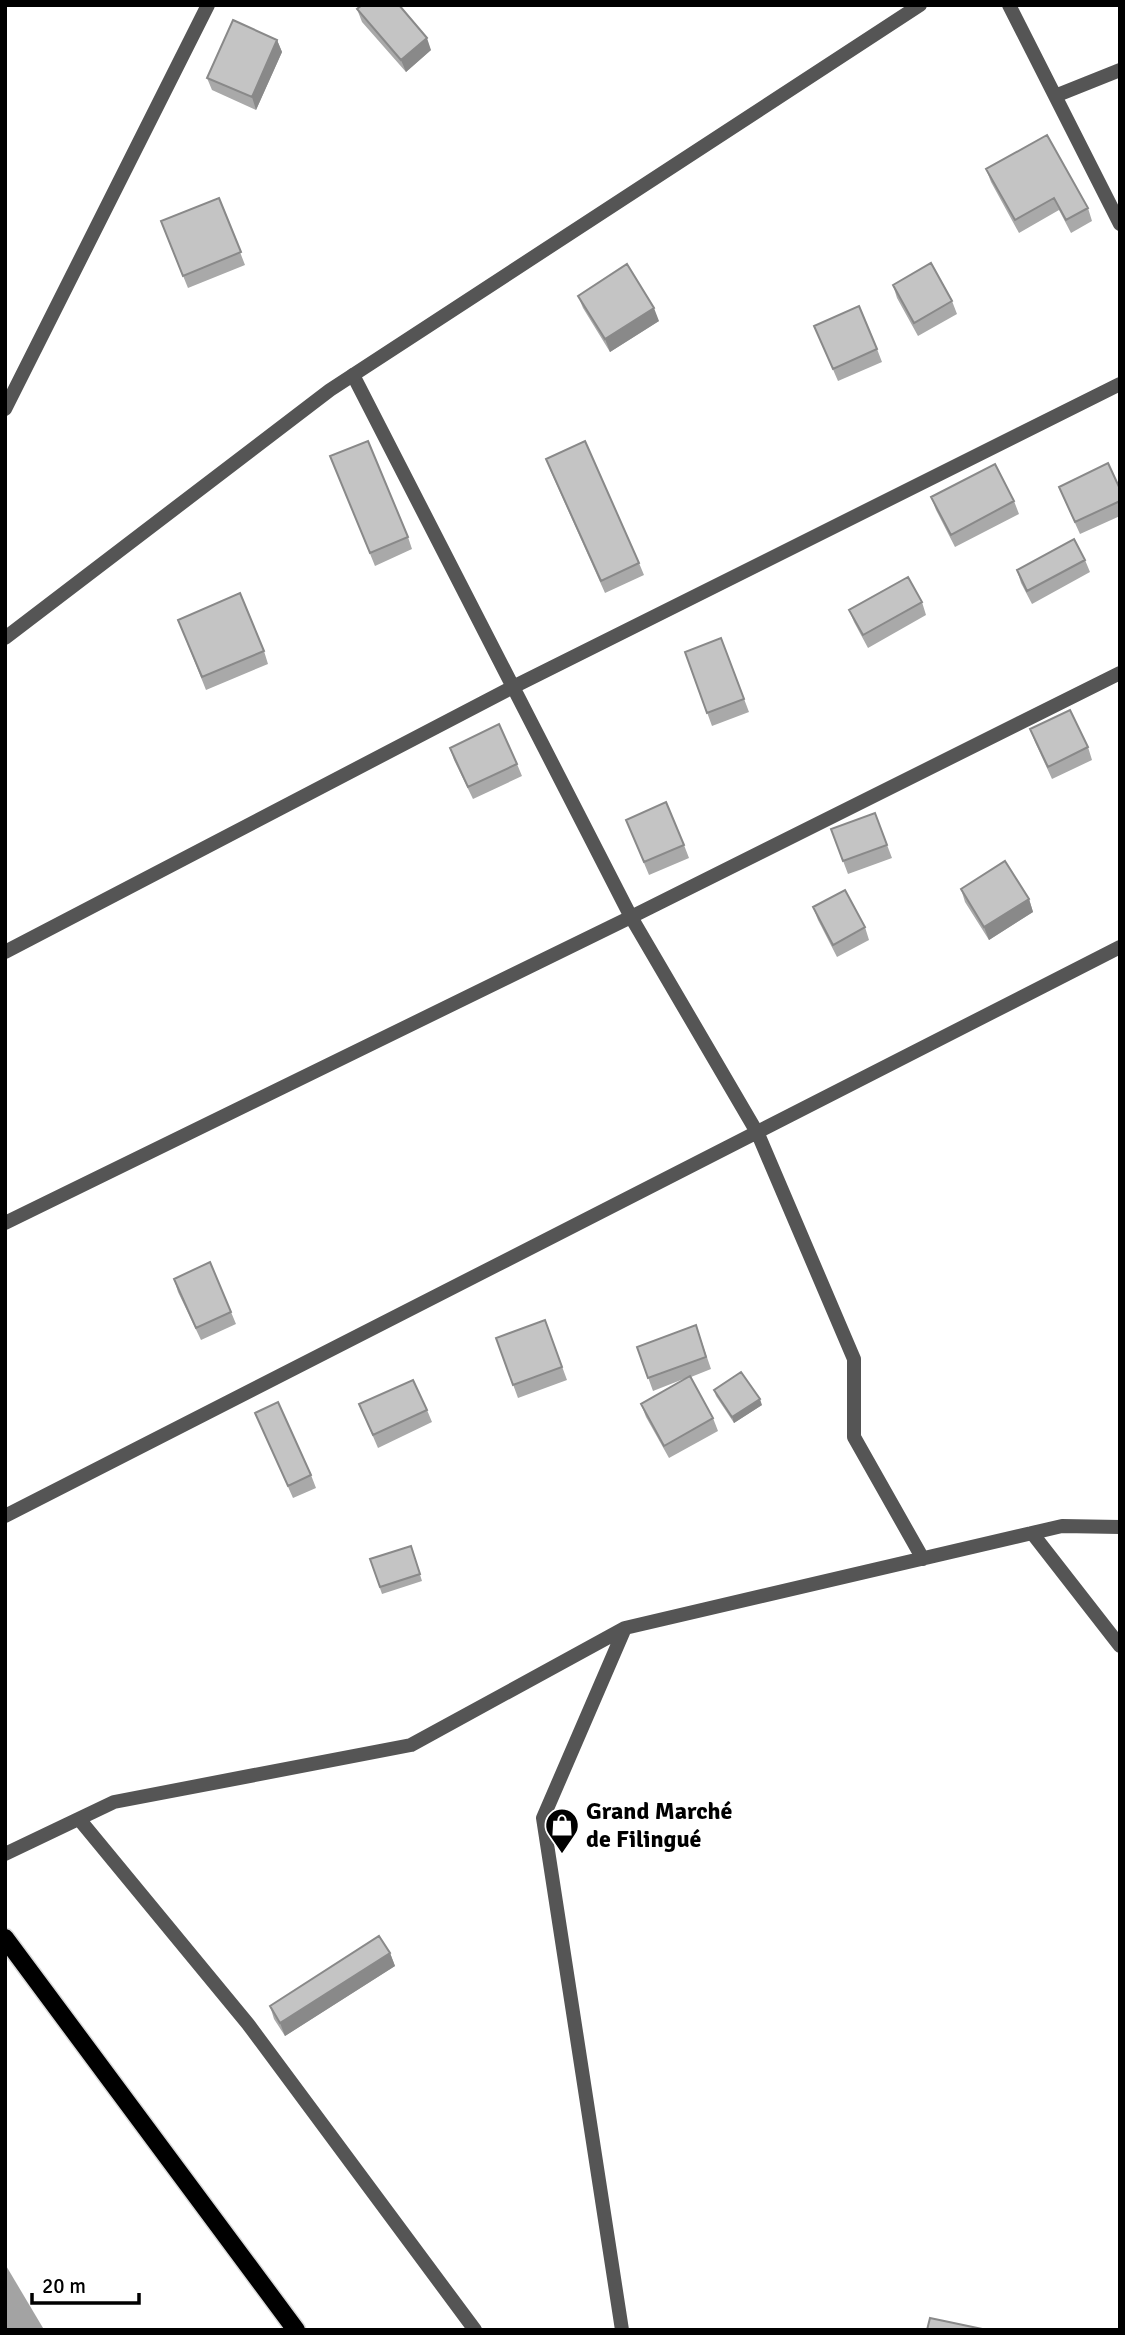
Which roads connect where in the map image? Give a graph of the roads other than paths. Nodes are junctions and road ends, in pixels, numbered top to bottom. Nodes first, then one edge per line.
1 (208, 5) edge
2 (920, 5) edge
3 (1009, 5) edge
4 (1120, 70) edge
5 (1055, 96) junction
6 (1120, 224) edge
7 (353, 375) junction
8 (1120, 384) edge
9 (5, 409) edge
10 (5, 638) edge
11 (1120, 673) edge
12 (513, 687) junction
13 (631, 917) junction
14 (1120, 947) edge
15 (5, 952) edge
16 (758, 1134) junction
17 (5, 1223) edge
18 (5, 1517) edge
19 (1120, 1527) edge
20 (1032, 1533) junction
21 (923, 1559) junction
22 (625, 1628) junction
23 (1120, 1646) edge
24 (79, 1819) junction
25 (5, 1854) edge
26 (5, 1938) edge
27 (296, 2330) edge
28 (475, 2330) edge
29 (622, 2330) edge

1 - 9 street
2 - 7 street
3 - 5 street
4 - 5 street
5 - 6 street
7 - 10 street
7 - 12 street
8 - 12 street
11 - 13 street
12 - 13 street
12 - 15 street
13 - 16 street
13 - 17 street
14 - 16 street
16 - 18 street
16 - 21 street
19 - 20 street
20 - 21 street
20 - 23 street
21 - 22 street
22 - 24 street
22 - 29 street
24 - 25 street
24 - 28 street
26 - 27 main road

